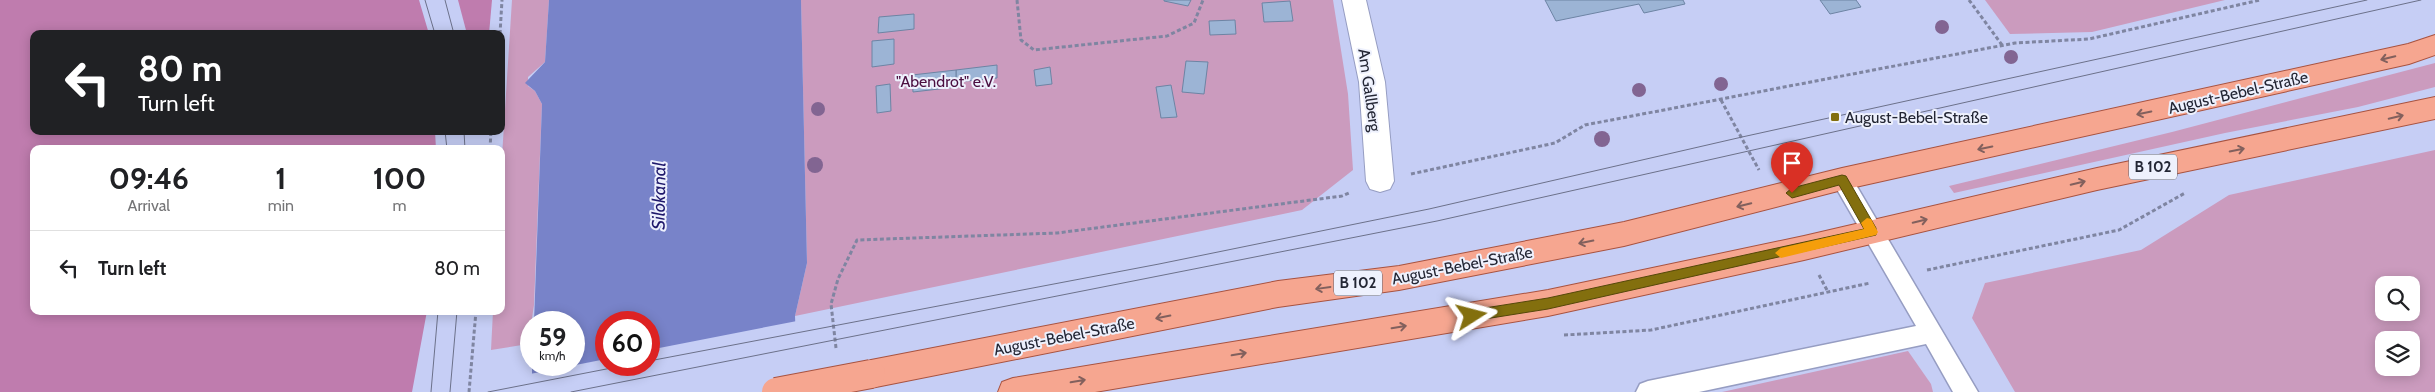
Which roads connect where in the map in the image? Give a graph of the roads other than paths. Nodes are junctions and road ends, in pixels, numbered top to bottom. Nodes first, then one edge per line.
1 (1354, 0) edge
2 (2435, 45) edge
3 (2435, 108) edge
4 (1842, 179) junction
5 (1380, 181) road end
6 (1872, 232) junction
7 (1931, 333) junction
8 (776, 392) edge
9 (1013, 392) edge
10 (1648, 392) edge
11 (1966, 392) edge

1 - 5 street, Am Gallberg
2 -> 4 main road, August-Bebel-Straße / B 102
6 -> 3 main road, B 102
4 - 6 lane
4 -> 8 main road, August-Bebel-Straße / B 102, bridge
6 - 7 lane
9 -> 6 main road, B 102
7 - 10 lane
7 - 11 lane

